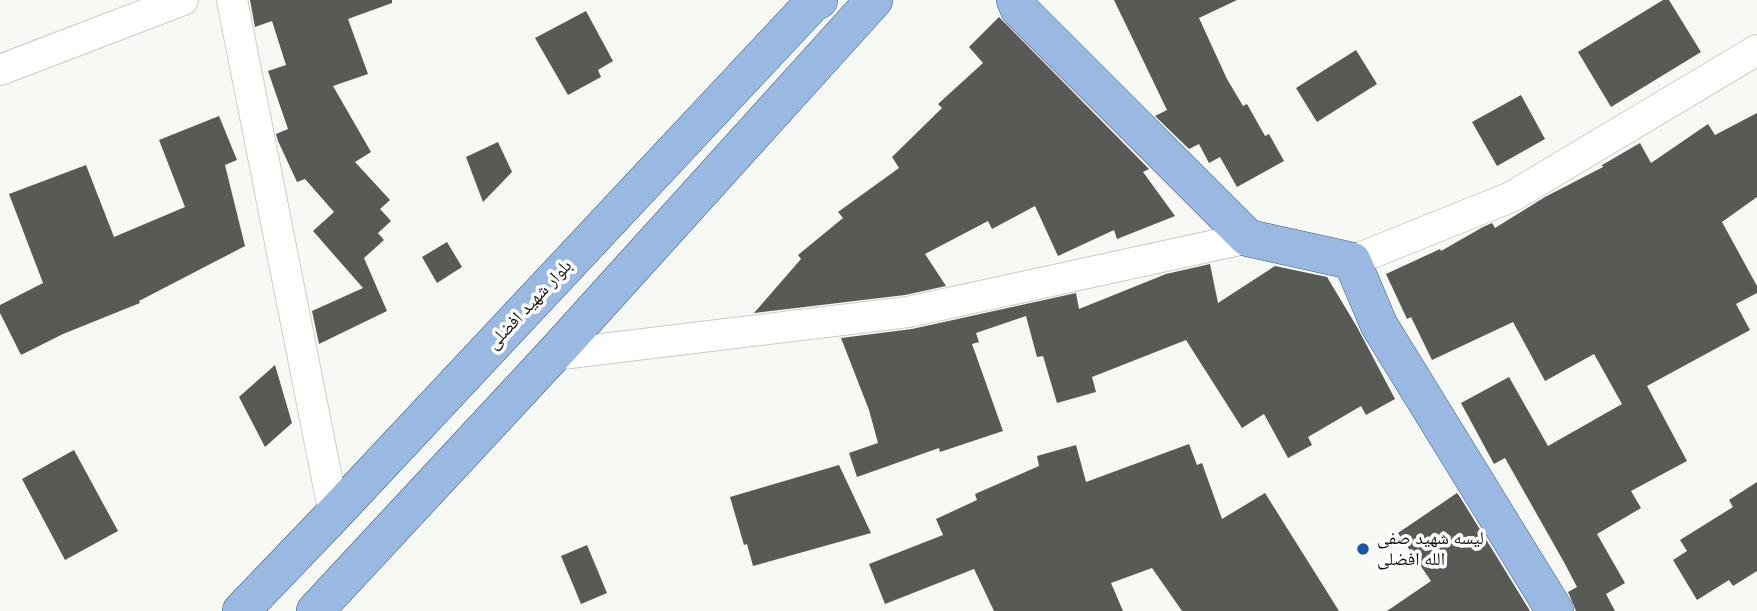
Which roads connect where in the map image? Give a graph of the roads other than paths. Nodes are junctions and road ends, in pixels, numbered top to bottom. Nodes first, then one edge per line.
1 (183, 0) edge
2 (232, 0) edge
3 (819, 0) edge
4 (874, 0) edge
5 (1015, 0) edge
6 (1757, 50) edge
7 (0, 70) edge
8 (1248, 238) junction
9 (1352, 261) junction
10 (553, 355) junction
11 (334, 514) junction
12 (241, 611) edge
13 (315, 611) edge
14 (1555, 611) edge

1 - 7 street
2 - 11 street
3 - 11 main road, بلوار شهید افضلی
4 - 10 main road
5 - 8 main road
6 - 9 street
8 - 9 main road
8 - 10 street
9 - 14 main road
10 - 13 main road
11 - 12 main road, بلوار شهید افضلی

